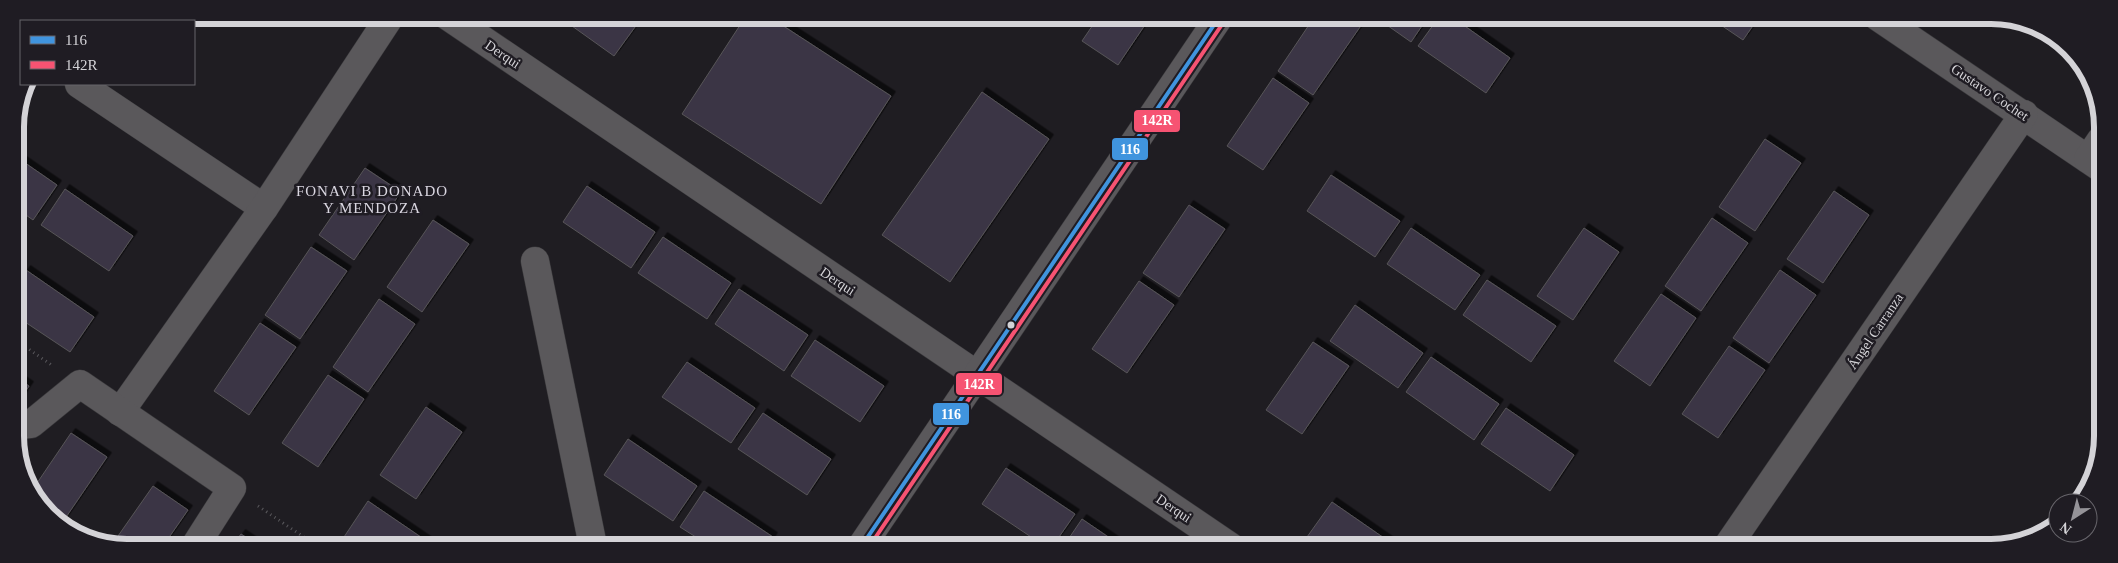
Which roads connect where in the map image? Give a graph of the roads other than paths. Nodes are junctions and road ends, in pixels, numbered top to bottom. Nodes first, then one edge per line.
1 (385, 24) edge
2 (459, 24) edge
3 (1215, 24) edge
4 (1889, 24) edge
5 (80, 85) edge
6 (2024, 114) junction
7 (2094, 153) edge
8 (264, 208) junction
9 (535, 261) dead end
10 (977, 375) junction
11 (120, 412) junction
12 (24, 424) edge
13 (199, 539) edge
14 (592, 539) edge
15 (866, 539) edge
16 (1219, 539) edge
17 (1732, 539) edge

1 - 8 street
2 - 10 street, Derqui
3 - 10 street
4 - 6 street, Gustavo Cochet
5 - 8 street
6 - 7 street, Gustavo Cochet
6 - 17 street, Ángel Carranza
8 - 11 street
9 - 14 street
10 - 15 street
10 - 16 street, Derqui
11 - 12 street
11 - 13 street

